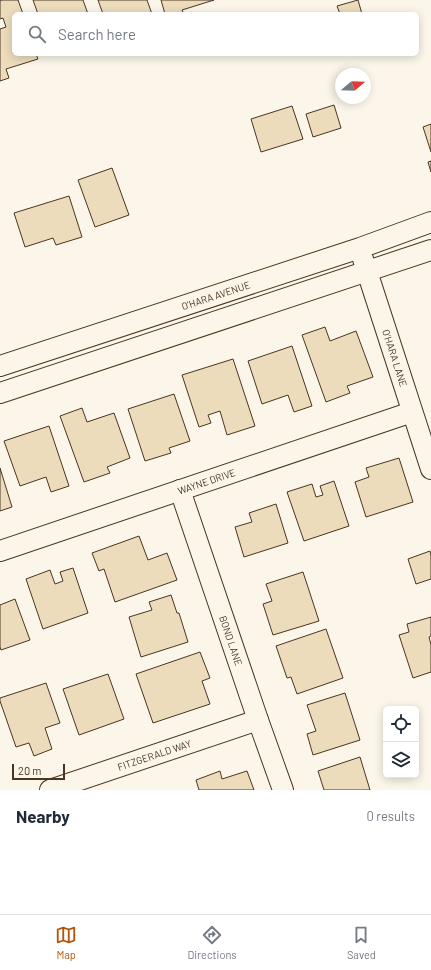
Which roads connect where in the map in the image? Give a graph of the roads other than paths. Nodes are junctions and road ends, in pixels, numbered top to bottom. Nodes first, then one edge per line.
1 (431, 222) edge
2 (360, 248) junction
3 (431, 250) edge
4 (367, 272) junction
5 (0, 366) edge
6 (0, 393) edge
7 (412, 412) junction
8 (431, 469) edge
9 (180, 490) junction
10 (0, 550) edge
11 (258, 720) junction
12 (50, 790) edge
13 (283, 790) edge

1 - 2 street, O'HARA AVENUE
2 - 4 street, O'HARA LANE
2 - 5 street, O'HARA AVENUE
3 - 4 street
4 - 6 street
4 - 7 street, O'HARA LANE
7 - 8 street, O'HARA LANE
7 - 9 street, WAYNE DRIVE
9 - 10 street, WAYNE DRIVE
9 - 11 street, BOND LANE
11 - 12 street, FITZGERALD WAY
11 - 13 street, BOND LANE

